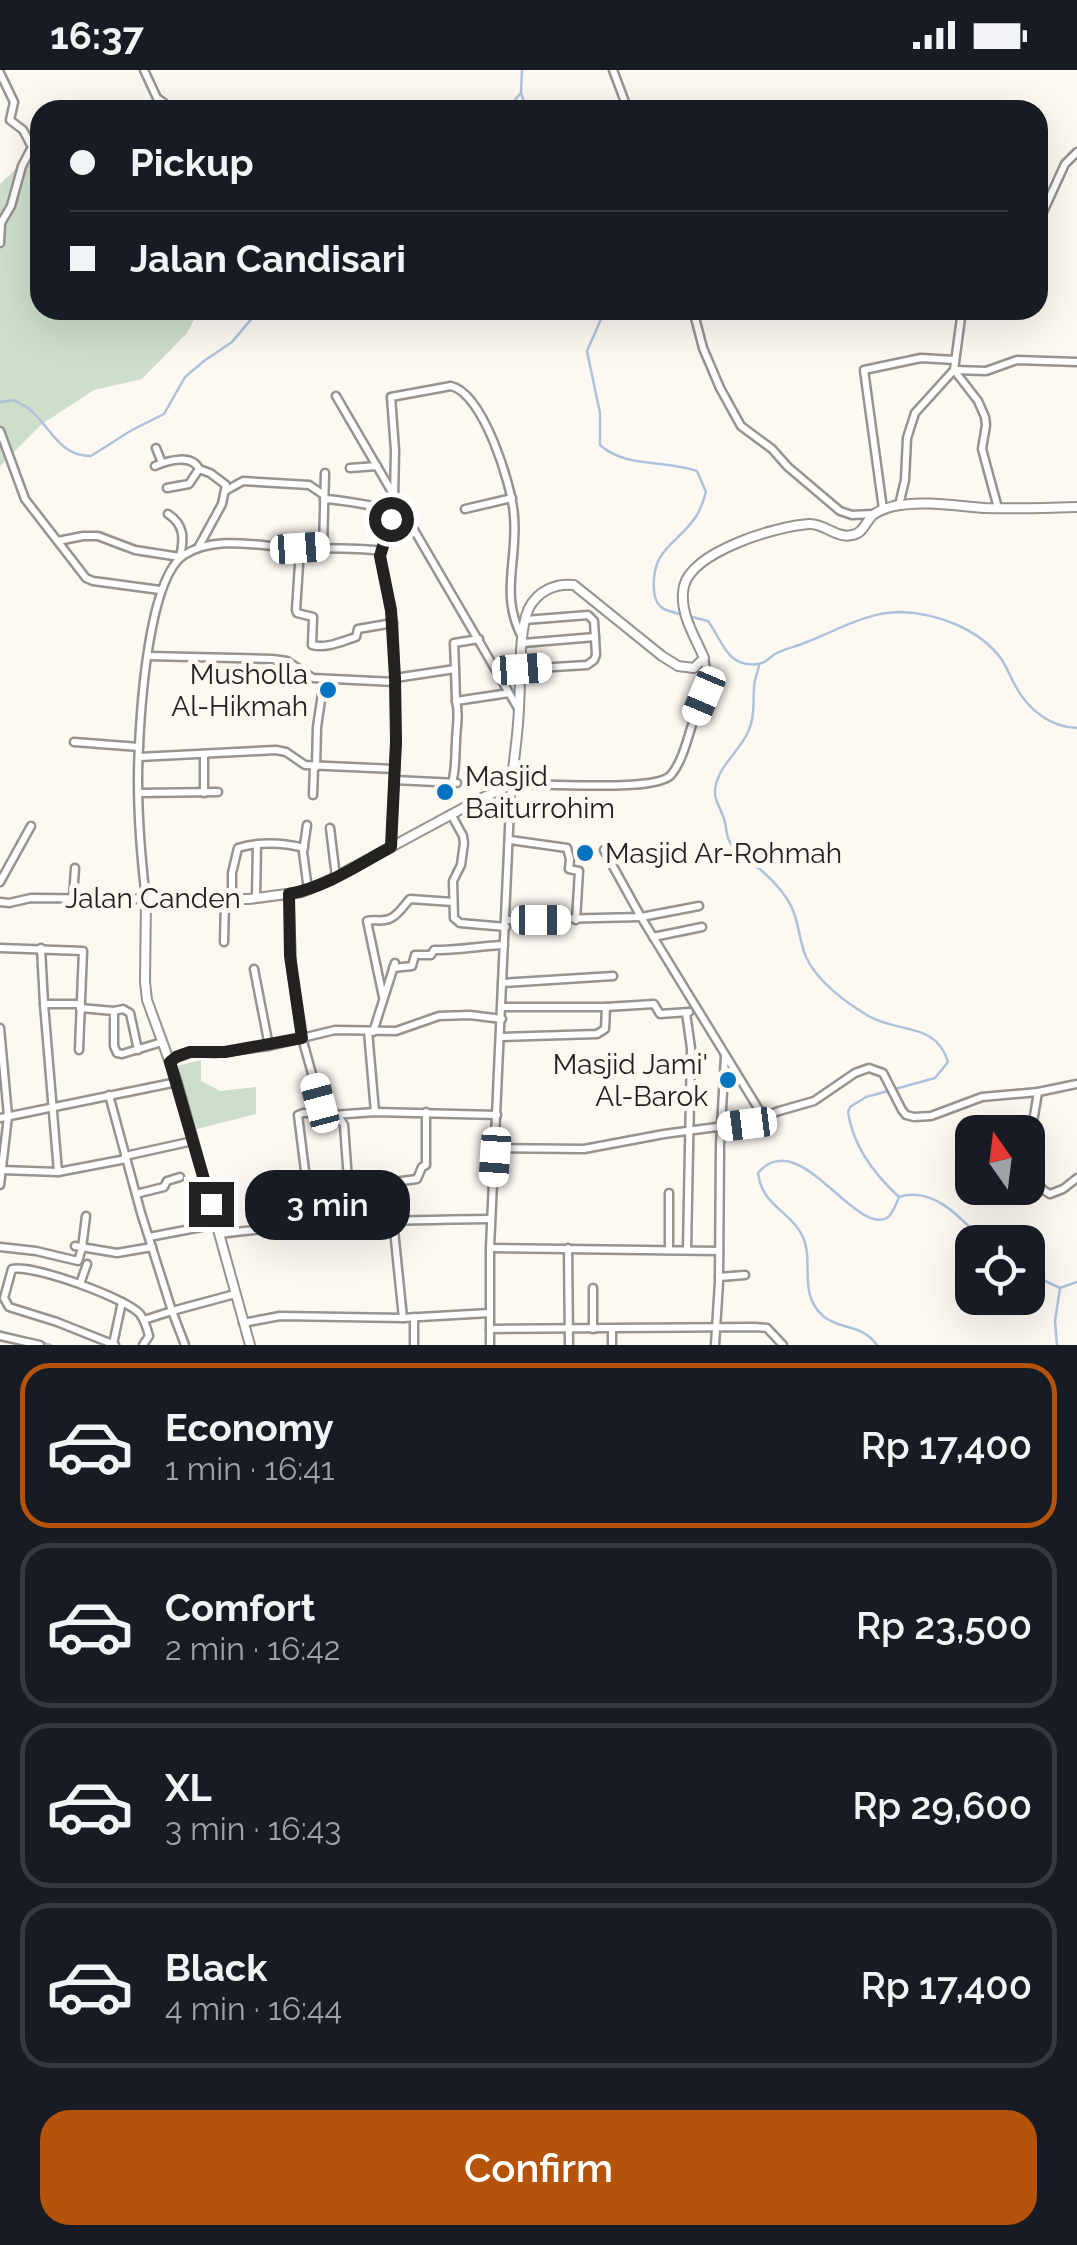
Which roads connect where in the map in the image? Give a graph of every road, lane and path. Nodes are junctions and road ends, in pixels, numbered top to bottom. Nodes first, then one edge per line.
1 (144, 70) edge
2 (613, 70) edge
3 (0, 73) edge
4 (160, 100) edge
5 (624, 100) edge
6 (30, 143) edge
7 (30, 152) edge
8 (1077, 152) edge
9 (1048, 202) edge
10 (0, 243) edge
11 (696, 320) edge
12 (962, 320) edge
13 (955, 360) junction
14 (1077, 362) edge
15 (954, 370) junction
16 (336, 396) dead end
17 (0, 431) edge
18 (156, 448) dead end
19 (377, 466) junction
20 (350, 468) dead end
21 (199, 470) junction
22 (325, 474) dead end
23 (166, 488) dead end
24 (226, 491) junction
25 (324, 497) junction
26 (512, 498) junction
27 (394, 499) junction
28 (899, 505) junction
29 (1077, 507) edge
30 (998, 508) junction
31 (393, 509) junction
32 (465, 509) dead end
33 (878, 511) junction
34 (168, 514) dead end
35 (58, 541) junction
36 (323, 547) junction
37 (198, 548) junction
38 (300, 548) junction
39 (381, 551) junction
40 (180, 557) junction
41 (160, 590) junction
42 (525, 620) junction
43 (393, 623) junction
44 (595, 638) junction
45 (479, 639) junction
46 (523, 642) junction
47 (148, 656) junction
48 (704, 658) junction
49 (454, 669) junction
50 (522, 669) junction
51 (324, 680) junction
52 (395, 680) junction
53 (509, 693) junction
54 (456, 701) junction
55 (519, 712) junction
56 (74, 742) dead end
57 (138, 746) junction
58 (204, 753) junction
59 (138, 756) junction
60 (315, 767) junction
61 (395, 768) junction
62 (394, 780) junction
63 (511, 785) junction
64 (204, 792) junction
65 (218, 792) dead end
66 (139, 794) junction
67 (313, 795) dead end
68 (451, 814) junction
69 (31, 826) dead end
70 (306, 826) dead end
71 (330, 828) dead end
72 (510, 840) junction
73 (257, 844) junction
74 (391, 847) junction
75 (304, 848) junction
76 (604, 850) dead end
77 (76, 868) dead end
78 (336, 877) junction
79 (0, 882) edge
80 (308, 890) junction
81 (289, 894) junction
82 (74, 898) junction
83 (256, 898) junction
84 (146, 899) junction
85 (228, 899) junction
86 (453, 902) junction
87 (1, 906) edge
88 (699, 906) dead end
89 (641, 917) junction
90 (576, 920) junction
91 (506, 924) junction
92 (702, 927) dead end
93 (654, 937) junction
94 (224, 942) dead end
95 (504, 945) junction
96 (0, 948) edge
97 (41, 948) junction
98 (254, 969) dead end
99 (613, 976) dead end
100 (502, 982) junction
101 (383, 997) junction
102 (44, 1004) junction
103 (80, 1006) junction
104 (502, 1007) junction
105 (606, 1007) junction
106 (698, 1010) junction
107 (114, 1011) junction
108 (686, 1013) junction
109 (502, 1019) junction
110 (0, 1031) edge
111 (370, 1032) junction
112 (501, 1037) junction
113 (302, 1038) junction
114 (162, 1042) junction
115 (269, 1046) junction
116 (79, 1050) dead end
117 (138, 1050) junction
118 (725, 1055) junction
119 (170, 1062) junction
120 (177, 1082) junction
121 (1077, 1084) edge
122 (1038, 1092) junction
123 (110, 1095) junction
124 (52, 1106) junction
125 (374, 1112) junction
126 (426, 1112) junction
127 (323, 1113) junction
128 (332, 1115) junction
129 (497, 1115) junction
130 (4, 1117) edge
131 (764, 1118) junction
132 (721, 1127) junction
133 (690, 1131) junction
134 (193, 1141) junction
135 (496, 1148) junction
136 (125, 1158) junction
137 (1, 1169) edge
138 (58, 1172) junction
139 (180, 1177) dead end
140 (1077, 1178) edge
141 (0, 1185) edge
142 (347, 1188) junction
143 (669, 1193) dead end
144 (136, 1194) junction
145 (86, 1216) dead end
146 (491, 1219) junction
147 (393, 1220) junction
148 (351, 1221) junction
149 (302, 1224) junction
150 (219, 1229) junction
151 (149, 1238) junction
152 (0, 1247) edge
153 (78, 1247) junction
154 (152, 1247) junction
155 (490, 1248) junction
156 (568, 1248) junction
157 (669, 1248) junction
158 (18, 1249) junction
159 (687, 1249) junction
160 (719, 1251) junction
161 (86, 1264) dead end
162 (12, 1270) junction
163 (745, 1275) dead end
164 (719, 1276) junction
165 (80, 1284) junction
166 (593, 1288) dead end
167 (3, 1290) edge
168 (235, 1294) junction
169 (122, 1302) junction
170 (172, 1311) junction
171 (489, 1313) junction
172 (414, 1317) junction
173 (403, 1318) junction
174 (144, 1320) junction
175 (243, 1323) junction
176 (612, 1328) junction
177 (490, 1329) junction
178 (593, 1329) junction
179 (716, 1329) junction
180 (568, 1330) junction
181 (0, 1336) edge
182 (40, 1345) edge
183 (114, 1345) edge
184 (144, 1345) edge
185 (185, 1345) edge
186 (250, 1345) edge
187 (414, 1345) edge
188 (490, 1345) edge
189 (569, 1345) edge
190 (612, 1345) edge
191 (715, 1345) edge
192 (783, 1345) edge

1 - 4 street
2 - 5 street
3 - 6 street
7 - 10 street
8 - 9 street
11 - 33 street
12 - 13 street
13 - 15 street
13 - 33 street
14 - 15 street
15 - 28 street
15 - 30 street
16 - 19 street
17 - 35 street
18 - 21 street
19 - 20 street
19 - 27 street
21 - 23 street
21 - 24 street
22 - 25 street
24 - 25 street
24 - 37 street
25 - 31 street
25 - 36 street
26 - 27 street
26 - 32 street
26 - 46 street
27 - 31 street
27 - 45 street
28 - 30 street
28 - 33 street
29 - 30 street
31 - 39 street
33 - 48 street
34 - 40 street
35 - 40 street
35 - 41 street
36 - 38 street
36 - 39 street
37 - 38 street
37 - 40 street
38 - 43 street
39 - 43 street
40 - 41 street
41 - 47 street
42 - 44 street
42 - 46 street
42 - 48 street
43 - 52 street
44 - 46 street
44 - 50 street
45 - 49 street
45 - 53 street
46 - 50 street
47 - 51 street
47 - 57 street
48 - 63 street
49 - 52 street
49 - 54 street
50 - 55 street
51 - 52 street
51 - 60 street
52 - 61 street
53 - 54 street
53 - 55 street
54 - 62 street
55 - 63 street
56 - 57 street
57 - 59 street
58 - 59 street
58 - 60 street
58 - 64 street
59 - 66 street
60 - 61 street
60 - 67 street
61 - 62 street
62 - 74 street
63 - 68 street, Jalan Canden
63 - 72 street
64 - 65 street
64 - 66 street
66 - 84 street
68 - 74 street, Jalan Canden
68 - 86 street
69 - 79 street
70 - 75 street
71 - 78 street
72 - 90 street
72 - 91 street
73 - 75 street
73 - 83 street
73 - 85 street
74 - 78 street, Jalan Canden
75 - 80 street
76 - 89 street
77 - 82 street
78 - 80 street, Jalan Canden
80 - 81 street, Jalan Canden
81 - 83 street, Jalan Canden
81 - 113 street
82 - 84 street, Jalan Canden
82 - 87 street, Jalan Canden
83 - 85 street, Jalan Canden
84 - 85 street, Jalan Canden
84 - 114 street
85 - 94 street
86 - 91 street
86 - 101 street
88 - 89 street
89 - 90 street
89 - 93 street
90 - 91 street
91 - 95 street
92 - 93 street
93 - 106 street
95 - 100 street
95 - 101 street
96 - 97 street
97 - 102 street
97 - 103 street
98 - 115 street
99 - 100 street
100 - 104 street
101 - 111 street
102 - 103 street
102 - 124 street
103 - 107 street
103 - 116 street
104 - 105 street
104 - 109 street
105 - 108 street
105 - 112 street
106 - 108 street
106 - 118 street
107 - 117 street
107 - 117 street
108 - 133 street
109 - 111 street
109 - 112 street
110 - 130 street
111 - 113 street
111 - 125 street
112 - 129 street
113 - 115 street
113 - 127 street
114 - 117 street
114 - 119 street
115 - 119 street
118 - 131 street
118 - 132 street
119 - 120 street
120 - 123 street
120 - 134 street
121 - 122 street
122 - 131 street
122 - 140 street
123 - 124 street
123 - 136 street
124 - 130 street
124 - 138 street
125 - 126 street
125 - 128 street
126 - 129 street
126 - 142 street
127 - 128 street
127 - 149 street
128 - 142 street
129 - 135 street
130 - 137 street
131 - 132 street
132 - 133 street
132 - 160 street
133 - 135 street
133 - 159 street
134 - 136 street
134 - 150 street
135 - 146 street
136 - 138 street
136 - 144 street
137 - 138 street
137 - 141 street
139 - 144 street
142 - 148 street
143 - 157 street
144 - 151 street
145 - 153 street
146 - 147 street
146 - 155 street
147 - 148 street
147 - 173 street
148 - 149 street
149 - 150 street
150 - 151 street
150 - 168 street
151 - 154 street
152 - 158 street
153 - 154 street
153 - 158 street
154 - 170 street
155 - 156 street
155 - 171 street
156 - 157 street
156 - 180 street
157 - 159 street
158 - 162 street
159 - 160 street
160 - 164 street
161 - 165 street
162 - 165 street
162 - 167 street
163 - 164 street
164 - 179 street
165 - 169 street
166 - 178 street
167 - 183 street
168 - 170 street
168 - 175 street
169 - 174 street
169 - 183 street
170 - 174 street
170 - 185 street
171 - 172 street
171 - 177 street
172 - 173 street
172 - 187 street
173 - 175 street
174 - 184 street
175 - 186 street
176 - 178 street
176 - 179 street
176 - 190 street
177 - 180 street
177 - 188 street
178 - 180 street
179 - 191 street
179 - 192 street
180 - 189 street
181 - 182 street

